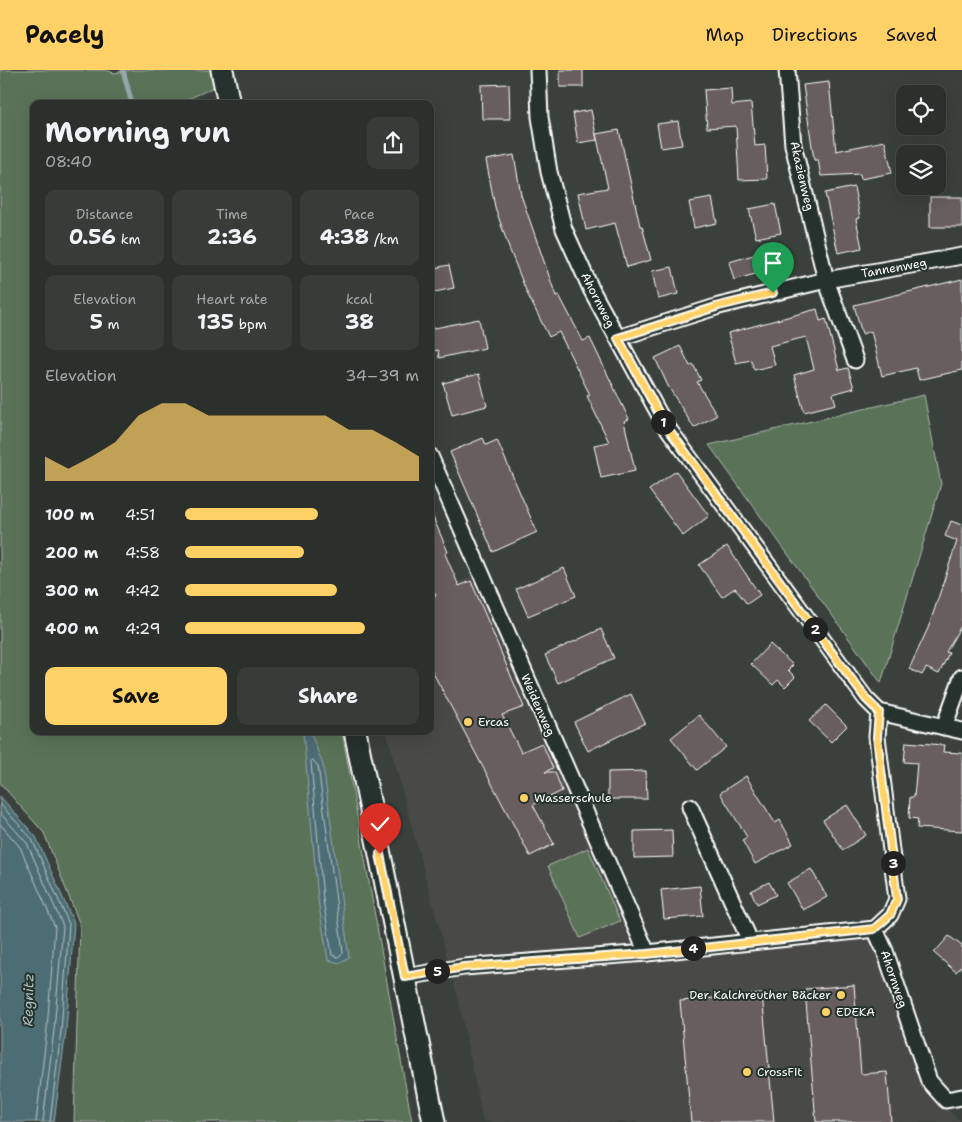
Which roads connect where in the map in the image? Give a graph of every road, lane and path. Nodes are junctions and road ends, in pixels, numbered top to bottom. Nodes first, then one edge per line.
1 (222, 70) edge
2 (538, 70) edge
3 (787, 70) edge
4 (228, 100) edge
5 (962, 256) edge
6 (826, 280) junction
7 (618, 338) junction
8 (855, 360) dead end
9 (434, 465) edge
10 (962, 678) edge
11 (879, 712) junction
12 (944, 726) junction
13 (962, 731) edge
14 (357, 735) edge
15 (690, 807) dead end
16 (874, 929) junction
17 (750, 941) junction
18 (647, 954) junction
19 (405, 977) junction
20 (962, 1097) edge
21 (434, 1122) edge

1 - 4 street
2 - 7 street, Ahornweg
3 - 6 street, Akazienweg
5 - 6 street, Tannenweg
6 - 7 street, Tannenweg
6 - 8 street
7 - 11 street, Ahornweg
9 - 18 street, Weidenweg
10 - 12 street
11 - 12 street
11 - 16 street
12 - 13 street
14 - 19 street
15 - 17 street
16 - 17 street
16 - 20 street, Ahornweg
17 - 18 street
18 - 19 street
19 - 21 street

